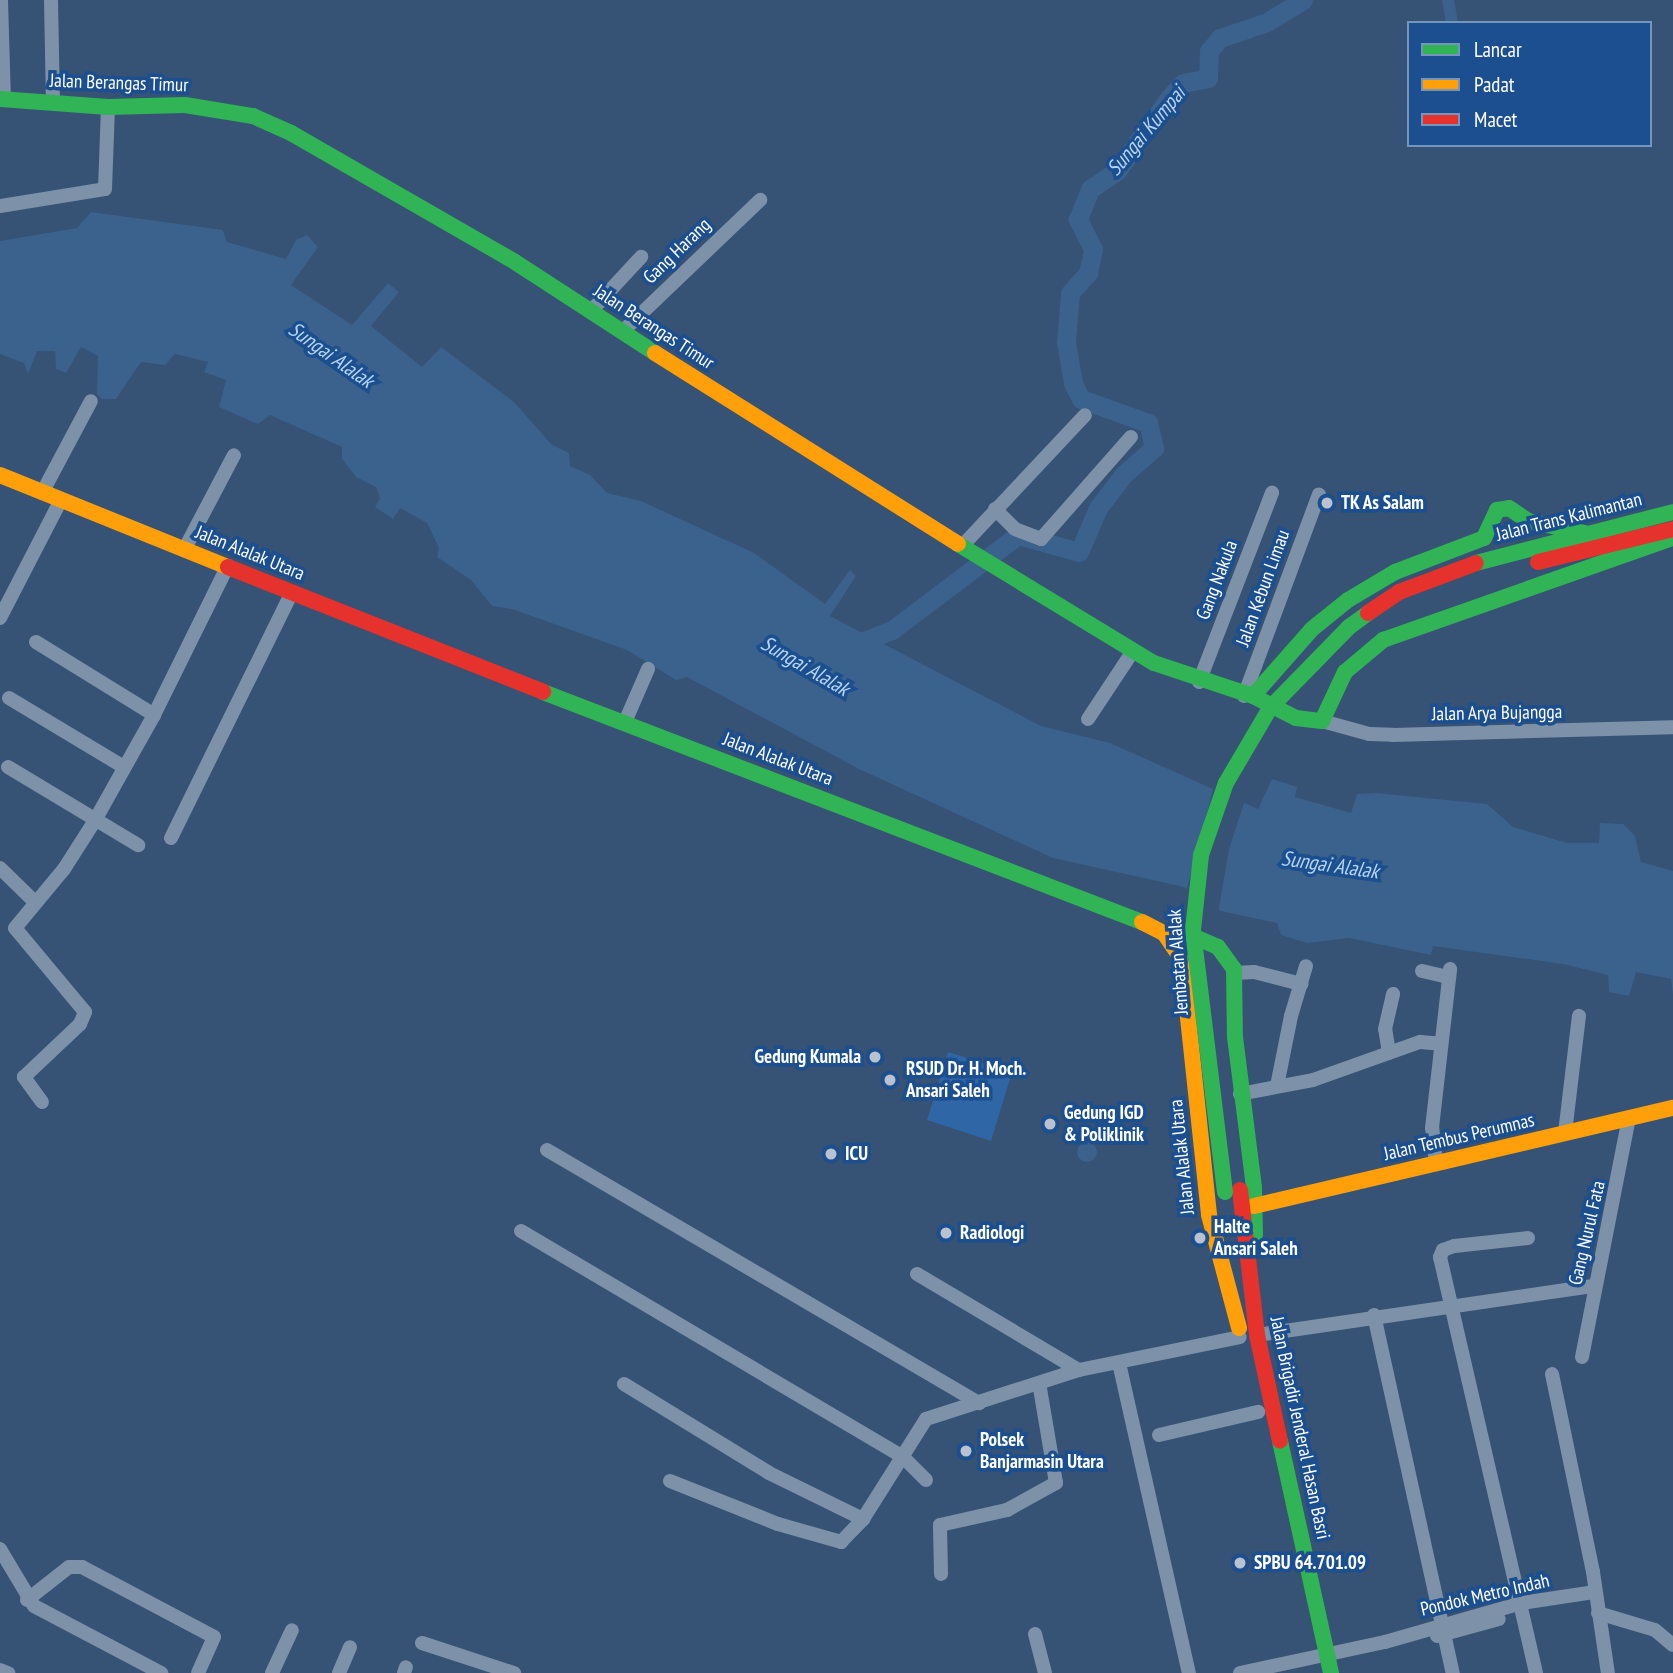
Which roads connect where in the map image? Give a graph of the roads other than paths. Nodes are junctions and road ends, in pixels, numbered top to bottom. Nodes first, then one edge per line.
1 (1, 0) edge
2 (51, 0) edge
3 (2, 99) edge
4 (53, 103) junction
5 (108, 107) junction
6 (760, 200) dead end
7 (0, 206) edge
8 (641, 257) dead end
9 (591, 311) junction
10 (623, 331) junction
11 (91, 401) dead end
12 (1085, 415) dead end
13 (1131, 437) dead end
14 (234, 454) dead end
15 (1, 479) edge
16 (43, 493) junction
17 (1272, 493) dead end
18 (1319, 494) dead end
19 (61, 500) junction
20 (995, 509) junction
21 (1673, 512) edge
22 (1673, 529) edge
23 (1585, 533) junction
24 (1673, 538) edge
25 (963, 544) junction
26 (184, 550) junction
27 (227, 567) junction
28 (1478, 571) junction
29 (292, 592) junction
30 (0, 618) edge
31 (36, 642) dead end
32 (1133, 651) junction
33 (648, 669) dead end
34 (1199, 682) junction
35 (1248, 696) junction
36 (9, 698) dead end
37 (153, 715) junction
38 (1088, 719) dead end
39 (1322, 721) junction
40 (625, 722) junction
41 (1673, 727) edge
42 (124, 767) junction
43 (8, 768) dead end
44 (94, 822) junction
45 (170, 838) dead end
46 (138, 845) dead end
47 (0, 868) edge
48 (35, 902) junction
49 (1177, 937) junction
50 (1306, 966) dead end
51 (1422, 971) dead end
52 (1235, 973) junction
53 (1301, 984) junction
54 (1393, 994) dead end
55 (1579, 1016) dead end
56 (1441, 1044) junction
57 (1388, 1054) junction
58 (1277, 1086) junction
59 (1240, 1094) junction
60 (42, 1102) dead end
61 (1673, 1108) edge
62 (1629, 1118) junction
63 (1565, 1133) junction
64 (547, 1150) dead end
65 (1436, 1164) junction
66 (1232, 1191) junction
67 (1254, 1206) junction
68 (521, 1231) dead end
69 (1528, 1238) dead end
70 (917, 1274) dead end
71 (1594, 1286) junction
72 (1449, 1309) junction
73 (1374, 1315) junction
74 (1256, 1330) junction
75 (1240, 1333) junction
76 (1582, 1357) dead end
77 (1119, 1363) junction
78 (1079, 1370) junction
79 (1552, 1374) dead end
80 (1039, 1383) junction
81 (624, 1384) dead end
82 (979, 1403) junction
83 (1258, 1412) junction
84 (1159, 1435) dead end
85 (902, 1456) junction
86 (926, 1480) dead end
87 (670, 1481) dead end
88 (863, 1519) junction
89 (0, 1549) edge
90 (940, 1574) dead end
91 (27, 1600) junction
92 (1597, 1602) junction
93 (1523, 1608) junction
94 (1444, 1629) junction
95 (292, 1630) dead end
96 (1035, 1634) dead end
97 (422, 1643) dead end
98 (1673, 1645) edge
99 (350, 1647) dead end
100 (1319, 1662) edge
101 (0, 1670) edge
102 (8, 1673) edge
103 (161, 1673) edge
104 (198, 1673) edge
105 (272, 1673) edge
106 (339, 1673) edge
107 (514, 1673) edge
108 (1045, 1673) edge
109 (1189, 1673) edge
110 (1240, 1673) edge
111 (1331, 1673) edge
112 (1453, 1673) edge
113 (1536, 1673) edge
114 (1608, 1673) edge

1 - 3 street
2 - 4 street
3 - 4 main road, Jalan Berangas Timur
4 - 5 main road, Jalan Berangas Timur
5 - 7 street
5 - 9 main road, Jalan Berangas Timur
6 - 10 street, Gang Harang
8 - 9 street
9 - 10 main road, Jalan Berangas Timur
10 - 25 main road, Jalan Berangas Timur
11 - 16 street
12 - 20 street
13 - 20 street
14 - 26 street
15 - 16 main road, Jalan Alalak Utara
16 - 19 main road, Jalan Alalak Utara
17 - 34 street, Gang Nakula
18 - 35 street, Jalan Kebun Limau
19 - 26 main road, Jalan Alalak Utara
19 - 30 street
20 - 25 street
21 - 23 main road, Jalan Trans Kalimantan
22 - 28 main road, Jalan Trans Kalimantan
23 - 28 main road, Jalan Trans Kalimantan
23 - 35 main road
24 - 39 main road
25 - 32 main road, Jalan Berangas Timur
26 - 27 main road, Jalan Alalak Utara
27 - 29 main road, Jalan Alalak Utara
27 - 37 street
28 - 66 main road, Jembatan Alalak, bridge
29 - 40 main road, Jalan Alalak Utara
29 - 45 street
31 - 37 street
32 - 34 main road, Jalan Berangas Timur
32 - 38 street
33 - 40 street
34 - 35 main road, Jalan Berangas Timur
35 - 39 main road, Jalan Berangas Timur
36 - 42 street
37 - 42 street
39 - 41 street, Jalan Arya Bujangga
40 - 49 main road, Jalan Alalak Utara
42 - 44 street
43 - 44 street
44 - 46 street
44 - 48 street
47 - 48 street
48 - 60 street
49 - 52 main road
49 - 75 main road, Jalan Alalak Utara
50 - 53 street
51 - 56 street
52 - 53 street
52 - 59 main road
53 - 58 street
54 - 57 street
55 - 63 street
56 - 57 street
56 - 65 street
57 - 58 street
58 - 59 street
59 - 67 main road
61 - 62 main road, Jalan Tembus Perumnas
62 - 63 main road, Jalan Tembus Perumnas
62 - 71 street, Gang Nurul Fata
63 - 65 main road, Jalan Tembus Perumnas
64 - 82 street
65 - 67 main road, Jalan Tembus Perumnas
66 - 74 main road, Jalan Brigadir Jenderal Hasan Basri
66 - 75 main road, Jalan Brigadir Jenderal Hasan Basri
67 - 74 main road
68 - 85 street
69 - 72 street
70 - 78 street
71 - 72 street
71 - 76 street, Gang Nurul Fata
72 - 73 street
72 - 93 street
73 - 74 street
73 - 94 street
74 - 100 main road, Jalan Brigadir Jenderal Hasan Basri
75 - 77 street
75 - 83 main road, Jalan Brigadir Jenderal Hasan Basri
77 - 78 street
77 - 109 street
78 - 80 street
79 - 92 street
80 - 82 street
80 - 90 street
81 - 88 street
82 - 85 street
83 - 84 street
83 - 100 main road, Jalan Brigadir Jenderal Hasan Basri
85 - 86 street
85 - 88 street
87 - 88 street
89 - 91 street
91 - 103 street
91 - 104 street
92 - 93 street, Pondok Metro Indah
92 - 98 street
92 - 114 street
93 - 94 street, Pondok Metro Indah
93 - 113 street
94 - 100 street, Pondok Metro Indah
94 - 112 street
95 - 105 street
96 - 108 street
97 - 107 street
99 - 106 street
100 - 110 street, Pondok Metro Indah
100 - 111 main road, Jalan Brigadir Jenderal Hasan Basri
101 - 102 street

